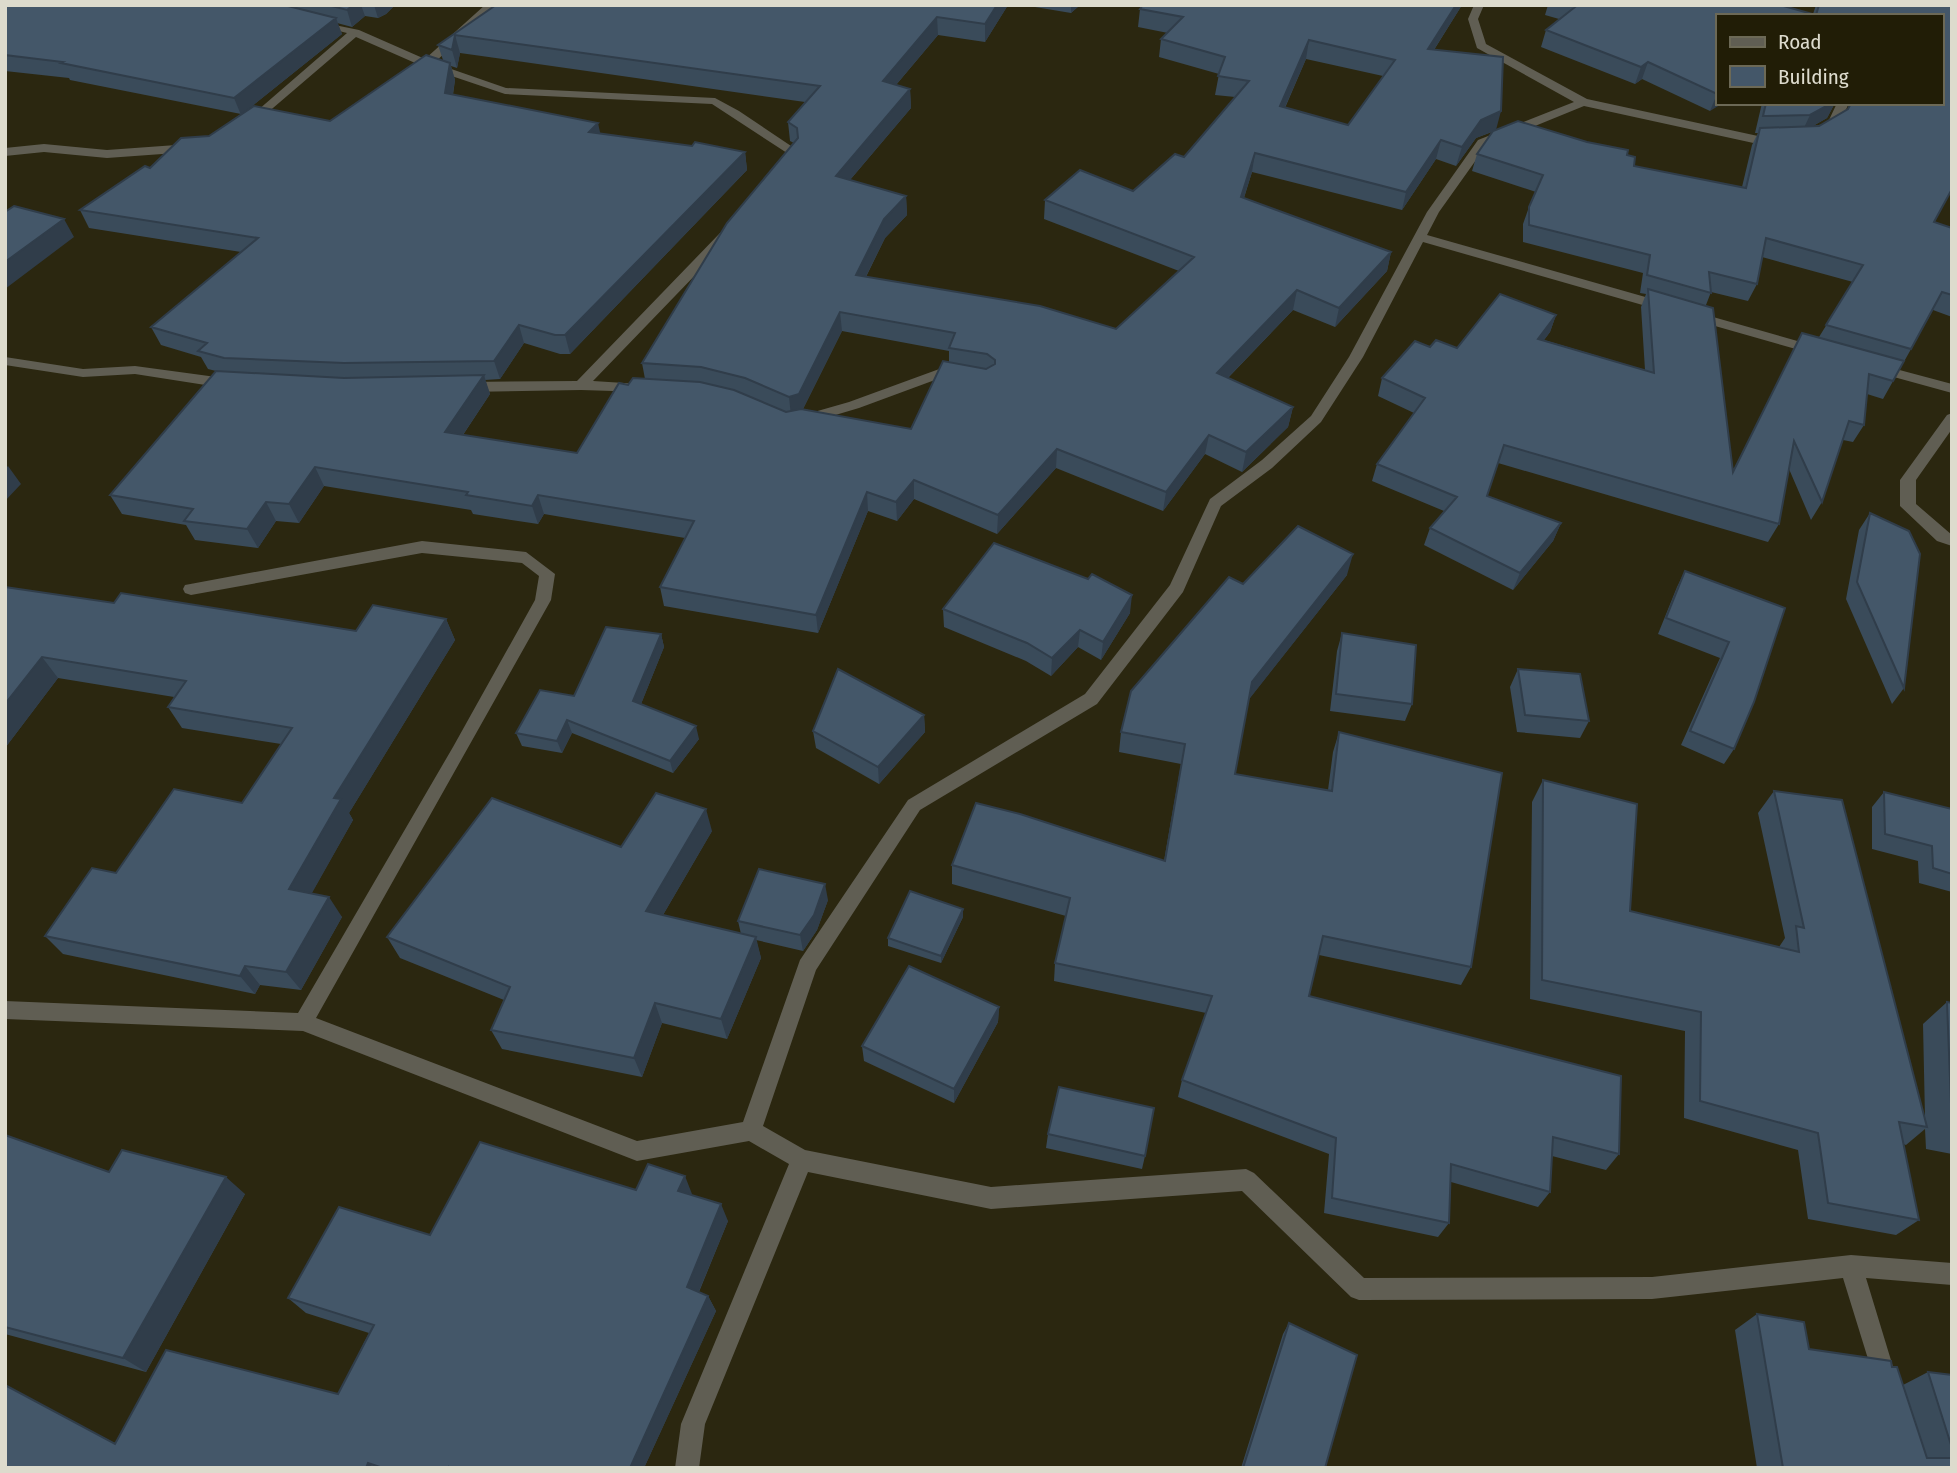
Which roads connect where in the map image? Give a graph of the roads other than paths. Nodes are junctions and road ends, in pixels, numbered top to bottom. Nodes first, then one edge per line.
1 (492, 5) edge
2 (1479, 5) edge
3 (304, 20) edge
4 (355, 32) junction
5 (426, 64) junction
6 (1583, 102) junction
7 (1842, 105) edge
8 (240, 131) edge
9 (1815, 132) edge
10 (1793, 138) edge
11 (197, 148) edge
12 (5, 152) edge
13 (771, 181) edge
14 (731, 230) edge
15 (1420, 237) junction
16 (1832, 355) edge
17 (5, 361) edge
18 (1859, 363) edge
19 (975, 379) edge
20 (242, 385) edge
21 (581, 385) junction
22 (446, 387) edge
23 (1952, 389) edge
24 (649, 390) edge
25 (1952, 418) edge
26 (790, 424) edge
27 (1952, 541) edge
28 (191, 589) dead end
29 (5, 1010) edge
30 (303, 1022) junction
31 (751, 1131) junction
32 (802, 1160) junction
33 (1851, 1266) junction
34 (1952, 1274) edge
35 (1889, 1398) edge
36 (687, 1468) edge

1 - 5 street
2 - 6 street
3 - 4 street
4 - 5 street
4 - 8 street
5 - 13 street
6 - 10 street
6 - 15 street
7 - 9 street
11 - 12 street
14 - 21 street
15 - 16 street
15 - 31 street
17 - 20 street
18 - 23 street
19 - 26 street
21 - 22 street
21 - 24 street
25 - 27 street
28 - 30 street
29 - 30 street
30 - 31 street
31 - 32 street
32 - 33 street
32 - 36 street
33 - 34 street
33 - 35 street

